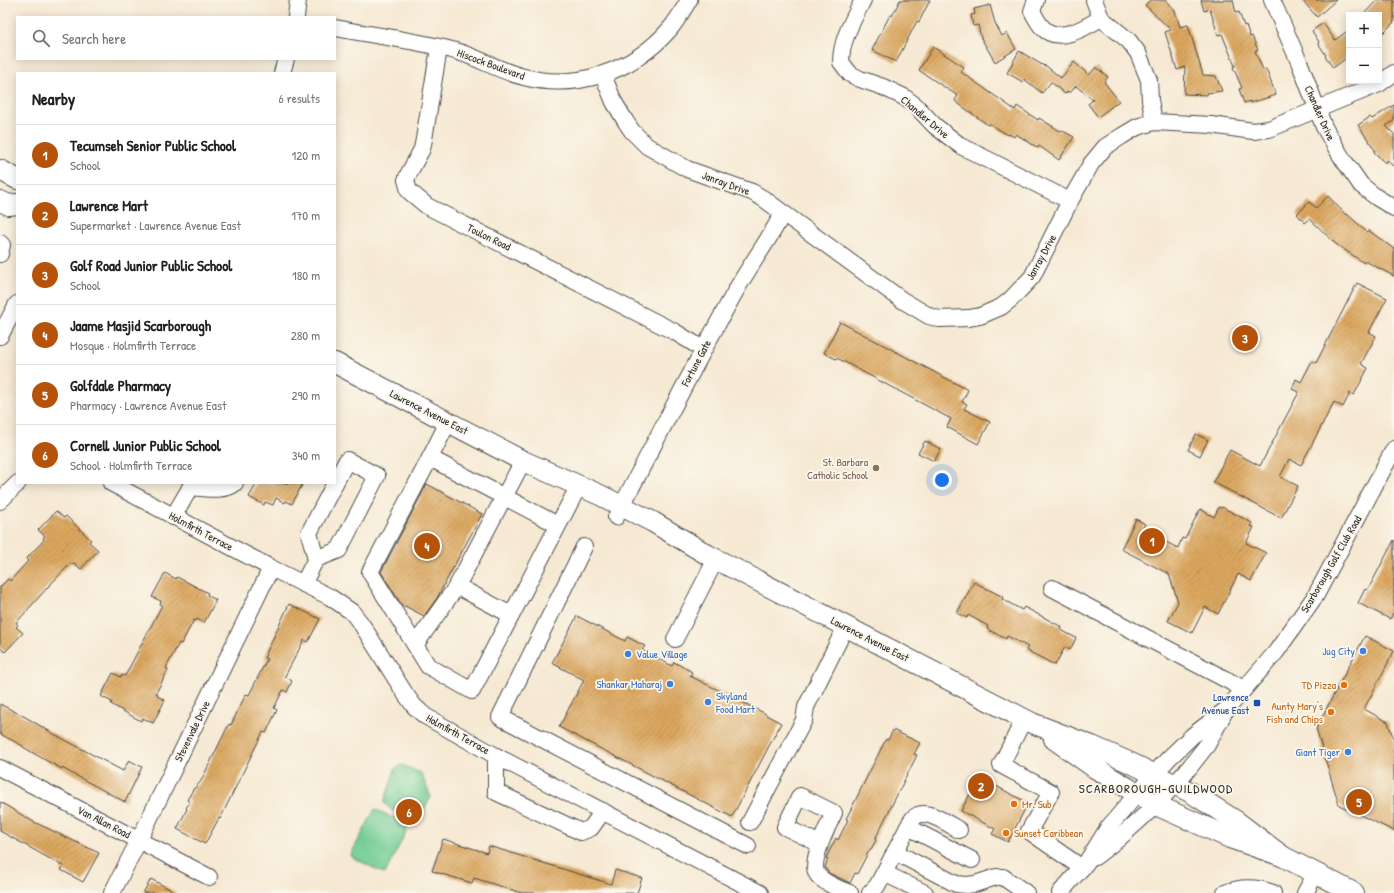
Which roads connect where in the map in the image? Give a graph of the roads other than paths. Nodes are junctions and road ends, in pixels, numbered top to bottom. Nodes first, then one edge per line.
1 (298, 0) edge
2 (689, 0) edge
3 (863, 0) edge
4 (1036, 0) edge
5 (1094, 0) edge
6 (1272, 0) edge
7 (296, 16) edge
8 (1101, 18) junction
9 (336, 28) edge
10 (439, 48) junction
11 (286, 60) edge
12 (282, 72) edge
13 (1394, 73) edge
14 (603, 75) junction
15 (1317, 109) junction
16 (1154, 122) junction
17 (0, 170) edge
18 (16, 178) edge
19 (0, 201) edge
20 (1070, 201) junction
21 (16, 204) edge
22 (1394, 208) edge
23 (783, 213) junction
24 (0, 243) edge
25 (0, 254) edge
26 (16, 306) edge
27 (0, 336) edge
28 (703, 349) junction
29 (336, 364) edge
30 (448, 422) junction
31 (1394, 449) edge
32 (341, 457) edge
33 (430, 458) junction
34 (523, 461) junction
35 (336, 469) edge
36 (17, 484) edge
37 (113, 484) edge
38 (234, 484) edge
39 (330, 484) edge
40 (192, 485) edge
41 (574, 493) junction
42 (503, 496) junction
43 (0, 501) edge
44 (619, 511) junction
45 (173, 517) junction
46 (558, 525) junction
47 (584, 547) dead end
48 (712, 557) junction
49 (316, 559) junction
50 (271, 568) junction
51 (303, 584) junction
52 (457, 586) junction
53 (1052, 588) dead end
54 (511, 615) junction
55 (846, 626) junction
56 (675, 639) dead end
57 (415, 645) junction
58 (1244, 689) junction
59 (1227, 709) junction
60 (1028, 721) junction
61 (496, 756) junction
62 (0, 768) edge
63 (1154, 774) junction
64 (1174, 784) junction
65 (1137, 794) junction
66 (1156, 805) junction
67 (603, 811) junction
68 (750, 822) dead end
69 (908, 827) junction
70 (959, 830) dead end
71 (139, 840) junction
72 (820, 844) dead end
73 (748, 846) dead end
74 (895, 852) junction
75 (1282, 856) junction
76 (972, 860) dead end
77 (1084, 865) junction
78 (884, 873) junction
79 (1316, 873) junction
80 (209, 877) dead end
81 (1343, 890) edge
82 (112, 893) edge
83 (760, 893) edge
84 (850, 893) edge
85 (870, 893) edge
86 (924, 893) edge
87 (1026, 893) edge
88 (1060, 893) edge
89 (1225, 893) edge
90 (1273, 893) edge
91 (1305, 893) edge

1 - 7 street
2 - 14 street, Hiscock Boulevard
3 - 20 street, Chandler Drive
4 - 8 street
5 - 8 street
6 - 15 street, Chandler Drive
8 - 16 street
9 - 10 street, Hiscock Boulevard
10 - 14 street, Hiscock Boulevard
10 - 28 street, Toulon Road
11 - 12 street
13 - 15 street, Janray Drive
14 - 23 street, Janray Drive
15 - 16 street, Janray Drive
15 - 22 street, Chandler Drive
16 - 20 street, Janray Drive
17 - 18 main road
19 - 21 main road
20 - 23 street, Janray Drive
23 - 28 street, Fortune Gate
24 - 25 street
26 - 27 street
28 - 44 street, Fortune Gate
29 - 30 main road, Lawrence Avenue East
30 - 33 street
30 - 34 main road, Lawrence Avenue East
31 - 58 street, Scarborough Golf Club Road
32 - 35 street
32 - 49 street
33 - 42 street
33 - 57 street
34 - 41 main road, Lawrence Avenue East
34 - 42 street
34 - 44 main road, Lawrence Avenue East
36 - 43 street
37 - 45 street, Holmfirth Terrace
38 - 40 street
39 - 49 street
40 - 45 street
41 - 44 main road, Lawrence Avenue East
41 - 46 street
42 - 46 street
42 - 52 street
44 - 48 main road, Lawrence Avenue East
45 - 50 street, Holmfirth Terrace
46 - 54 street
47 - 73 street
48 - 55 main road, Lawrence Avenue East
48 - 56 street
49 - 51 street
50 - 51 street, Holmfirth Terrace
50 - 71 street, Stevenvale Drive
51 - 61 street, Holmfirth Terrace
52 - 54 street
52 - 57 street
53 - 58 street
54 - 57 street
55 - 60 main road, Lawrence Avenue East
55 - 68 street
58 - 59 street, Scarborough Golf Club Road
59 - 63 street, Scarborough Golf Club Road
59 - 64 street, Scarborough Golf Club Road
60 - 63 main road, Lawrence Avenue East
60 - 65 main road, Lawrence Avenue East
60 - 77 street
61 - 67 street, Holmfirth Terrace
61 - 67 street
62 - 71 street, Van Allan Road
63 - 64 main road, Lawrence Avenue East
63 - 65 street, Scarborough Golf Club Road
64 - 66 street, Scarborough Golf Club Road
64 - 75 main road, Lawrence Avenue East
65 - 66 main road, Lawrence Avenue East
65 - 77 street, Scarborough Golf Club Road
66 - 75 main road, Lawrence Avenue East
66 - 77 street, Scarborough Golf Club Road
67 - 83 street, Holmfirth Terrace
69 - 70 street
69 - 74 street
69 - 76 street
71 - 80 street, Van Allan Road
71 - 82 street, Stevenvale Drive
72 - 84 street
74 - 78 street
74 - 87 street
75 - 79 main road, Lawrence Avenue East
77 - 88 street, Scarborough Golf Club Road
78 - 85 street
78 - 86 street
79 - 81 main road, Lawrence Avenue East
79 - 91 street
89 - 90 street

